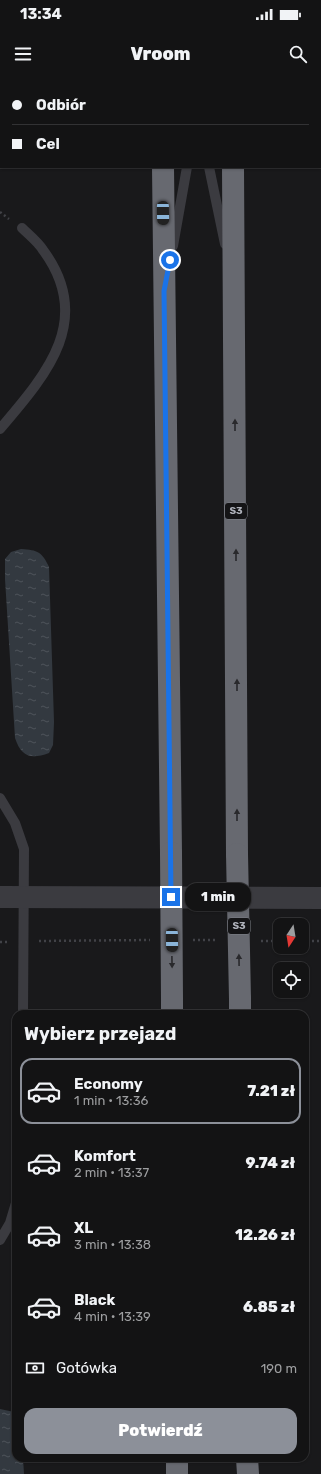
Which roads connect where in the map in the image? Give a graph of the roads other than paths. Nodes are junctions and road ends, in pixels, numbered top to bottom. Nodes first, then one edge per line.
1 (163, 168) edge
2 (187, 168) edge
3 (209, 168) edge
4 (233, 168) edge
5 (22, 228) dead end
6 (164, 291) junction
7 (235, 291) junction
8 (0, 429) edge
9 (0, 798) edge
10 (0, 897) edge
11 (25, 897) junction
12 (321, 898) edge
13 (172, 1006) edge
14 (240, 1006) edge
15 (23, 1010) edge
16 (12, 1217) edge
17 (0, 1240) edge
18 (177, 1462) edge
19 (247, 1462) edge
20 (177, 1474) edge
21 (248, 1474) edge

1 - 6 highway
2 - 6 lane
3 - 7 lane
4 - 7 highway, S3
5 - 8 lane
6 -> 13 highway, bridge
14 -> 7 highway, S3, bridge
9 - 11 lane
10 - 11 street
11 - 12 street
11 - 15 lane
16 - 17 lane
18 - 20 highway
19 - 21 highway

